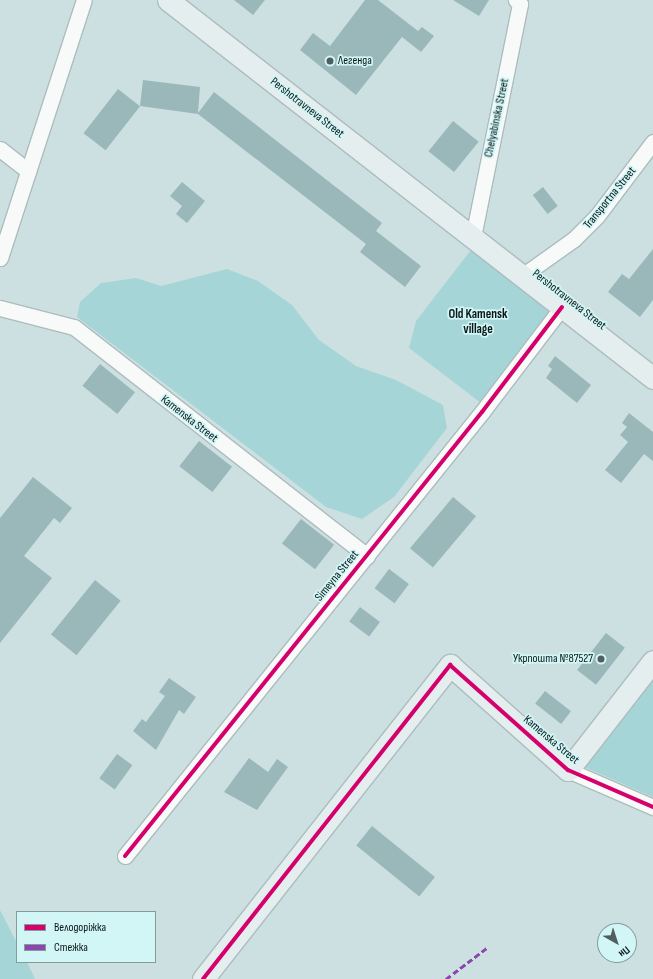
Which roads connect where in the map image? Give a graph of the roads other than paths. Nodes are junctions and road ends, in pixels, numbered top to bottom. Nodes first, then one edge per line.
1 (84, 0) edge
2 (168, 0) edge
3 (516, 0) edge
4 (653, 142) edge
5 (0, 149) edge
6 (28, 171) junction
7 (473, 238) junction
8 (0, 258) edge
9 (522, 276) junction
10 (562, 307) junction
11 (0, 308) edge
12 (653, 378) edge
13 (367, 556) junction
14 (653, 661) edge
15 (568, 770) junction
16 (653, 807) edge
17 (125, 856) dead end
18 (204, 979) edge

1 - 6 street
2 - 7 street, Pershotravneva Street
3 - 7 street, Chelyabinska Street
4 - 9 street, Transportna Street
5 - 6 street
6 - 8 street
7 - 9 street, Pershotravneva Street
9 - 10 street, Pershotravneva Street
10 - 12 street, Pershotravneva Street
10 - 13 street, Simeyna Street
11 - 13 street, Kamenska Street
13 - 17 street, Simeyna Street
14 - 15 street, Kamenska Street
15 - 16 street, Kamenska Street
15 - 18 street, Kamenska Street

